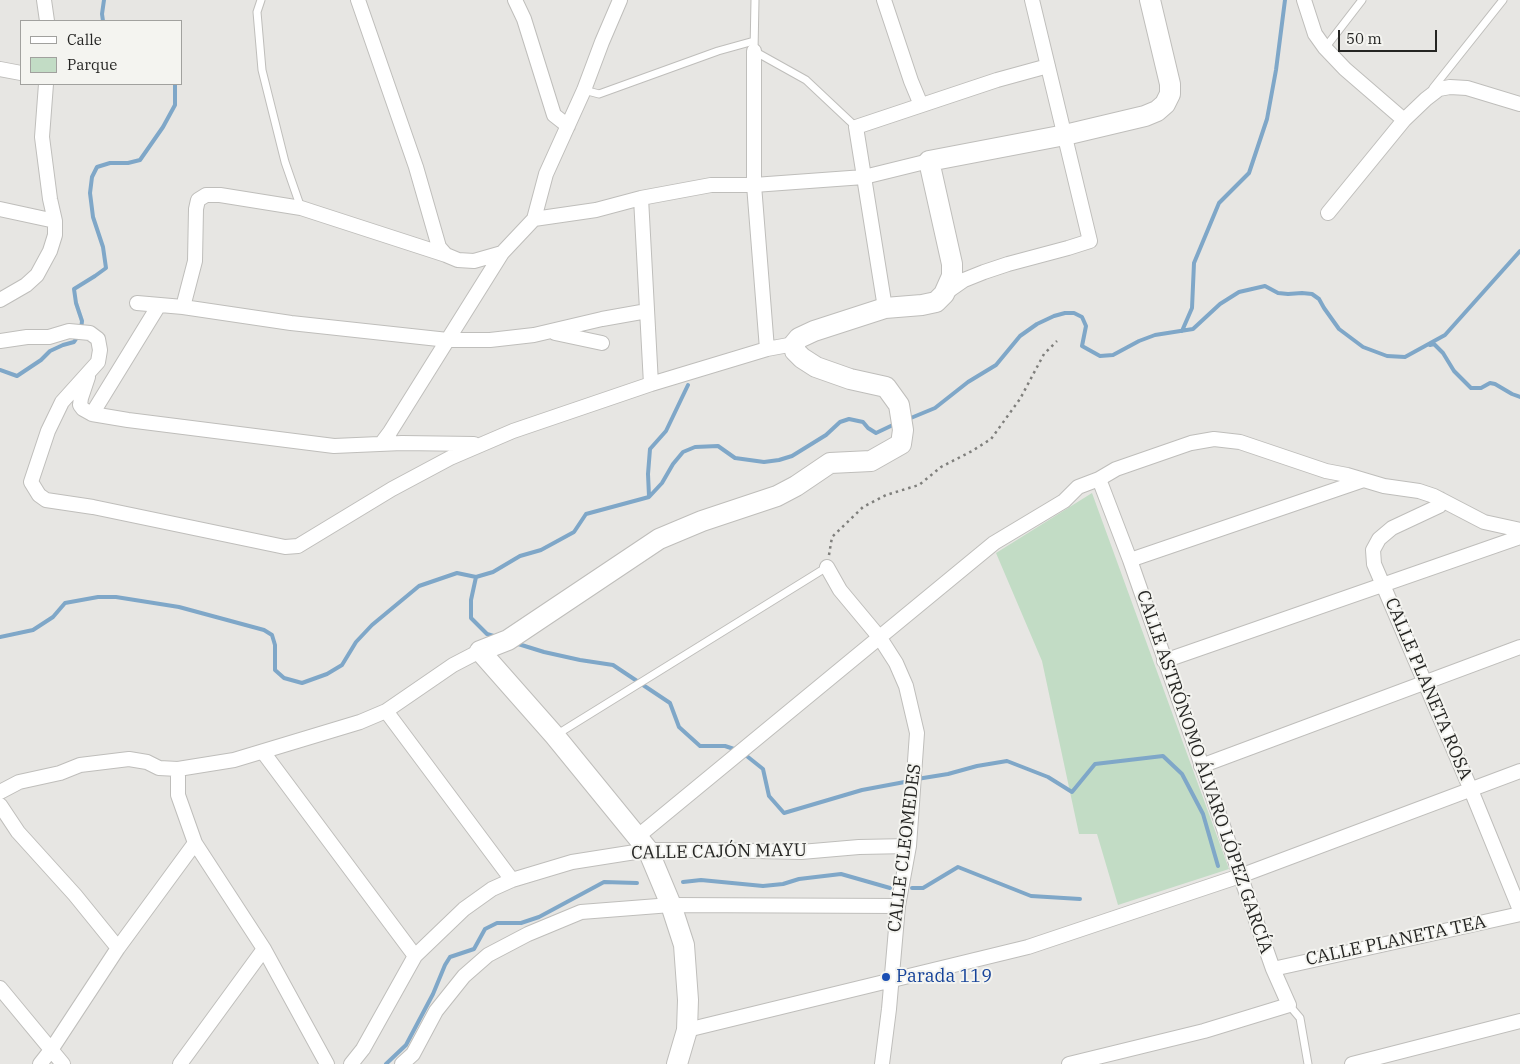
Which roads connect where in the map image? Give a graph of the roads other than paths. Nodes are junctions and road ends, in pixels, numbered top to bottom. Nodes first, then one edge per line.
1 (44, 0) edge
2 (261, 0) edge
3 (358, 0) edge
4 (515, 0) edge
5 (620, 0) edge
6 (756, 0) edge
7 (884, 0) edge
8 (1032, 0) edge
9 (1150, 0) edge
10 (1304, 0) edge
11 (1362, 0) edge
12 (1503, 0) edge
13 (47, 20) edge
14 (754, 46) junction
15 (1325, 48) junction
16 (1048, 66) junction
17 (0, 68) edge
18 (20, 73) edge
19 (46, 85) edge
20 (584, 90) junction
21 (1426, 99) junction
22 (1520, 104) edge
23 (921, 105) junction
24 (1404, 120) junction
25 (568, 126) junction
26 (856, 127) junction
27 (1065, 135) junction
28 (929, 161) junction
29 (864, 177) junction
30 (754, 185) junction
31 (641, 198) junction
32 (301, 208) junction
33 (0, 209) edge
34 (1328, 213) dead end
35 (534, 220) junction
36 (55, 221) junction
37 (502, 253) junction
38 (446, 255) junction
39 (944, 294) junction
40 (0, 300) edge
41 (137, 303) dead end
42 (159, 305) junction
43 (183, 307) junction
44 (885, 308) junction
45 (647, 311) junction
46 (552, 332) junction
47 (448, 340) junction
48 (0, 341) edge
49 (602, 343) dead end
50 (794, 344) junction
51 (767, 349) junction
52 (90, 372) junction
53 (651, 384) junction
54 (92, 414) junction
55 (400, 416) junction
56 (381, 444) junction
57 (418, 444) junction
58 (483, 444) junction
59 (1099, 479) junction
60 (1364, 480) junction
61 (1440, 499) junction
62 (1520, 530) edge
63 (1520, 537) edge
64 (1130, 560) junction
65 (827, 567) joint
66 (1383, 585) junction
67 (880, 638) junction
68 (1520, 648) edge
69 (480, 651) junction
70 (1164, 661) junction
71 (1426, 683) junction
72 (386, 711) junction
73 (555, 736) junction
74 (263, 752) junction
75 (1201, 766) junction
76 (178, 769) junction
77 (1520, 771) edge
78 (1471, 790) junction
79 (0, 792) edge
80 (0, 805) edge
81 (196, 843) junction
82 (642, 844) junction
83 (909, 846) junction
84 (1240, 876) junction
85 (512, 880) junction
86 (671, 905) junction
87 (898, 906) junction
88 (1520, 910) edge
89 (1520, 914) edge
90 (118, 948) junction
91 (264, 949) junction
92 (415, 956) junction
93 (1273, 968) junction
94 (890, 981) junction
95 (0, 988) edge
96 (5, 1003) edge
97 (1289, 1005) junction
98 (1520, 1021) edge
99 (688, 1030) junction
100 (51, 1050) junction
101 (40, 1064) edge
102 (63, 1064) edge
103 (180, 1064) edge
104 (328, 1064) edge
105 (351, 1064) edge
106 (402, 1064) edge
107 (677, 1064) edge
108 (882, 1064) edge
109 (1069, 1064) edge
110 (1308, 1064) edge
111 (1352, 1064) edge

1 - 13 street
2 - 32 lane
3 - 38 street
4 - 25 street
5 - 20 street
6 - 14 lane
7 - 23 street
8 - 16 street
9 - 27 street
10 - 15 street
11 - 15 lane
12 - 21 lane
14 - 20 lane
14 - 26 lane
14 - 30 street
15 - 24 street
16 - 23 street
16 - 27 street
17 - 18 street
19 - 36 street
20 - 25 street
21 - 22 street
21 - 24 street
23 - 26 street
24 - 34 street
25 - 35 street
26 - 29 street
27 - 28 street
27 - 39 street
28 - 29 street
28 - 39 street
29 - 30 street
29 - 44 street
30 - 31 street
30 - 51 street
31 - 35 street
31 - 45 street
32 - 38 street
32 - 43 street
33 - 36 street
35 - 37 street
36 - 40 street
37 - 38 street
37 - 47 street
39 - 44 street
41 - 42 street
42 - 43 street
42 - 54 street
43 - 47 street
44 - 50 street
45 - 46 street
45 - 53 street
46 - 47 street
46 - 49 street
47 - 55 street
48 - 52 street
50 - 51 street
50 - 69 street
51 - 53 street
52 - 54 street
52 - 58 street
53 - 58 street
54 - 56 street
55 - 56 street
55 - 57 street
56 - 57 street
57 - 58 street
59 - 60 street
59 - 64 street, CALLE ASTRÓNOMO ÁLVARO LÓPEZ GARCÍA
59 - 67 street
60 - 61 street
60 - 64 street
61 - 62 street
61 - 66 street, CALLE PLANETA ROSA
63 - 66 street
64 - 70 street, CALLE ASTRÓNOMO ÁLVARO LÓPEZ GARCÍA
65 - 67 street, CALLE CLEOMEDES
65 - 73 lane
66 - 70 street
66 - 71 street, CALLE PLANETA ROSA
67 - 82 street
67 - 83 street, CALLE CLEOMEDES
68 - 71 street
69 - 72 street
69 - 73 street
70 - 75 street, CALLE ASTRÓNOMO ÁLVARO LÓPEZ GARCÍA
71 - 75 street
71 - 78 street, CALLE PLANETA ROSA
72 - 74 street
72 - 85 street
73 - 82 street
74 - 76 street
74 - 92 street
75 - 84 street, CALLE ASTRÓNOMO ÁLVARO LÓPEZ GARCÍA
76 - 79 street
76 - 81 street
77 - 78 street
78 - 84 street
78 - 88 street, CALLE PLANETA ROSA
80 - 90 street
81 - 90 street
81 - 91 street
82 - 83 street, CALLE CAJÓN MAYU
82 - 85 street, CALLE CAJÓN MAYU
82 - 86 street
83 - 87 street, CALLE CLEOMEDES
84 - 93 street, CALLE ASTRÓNOMO ÁLVARO LÓPEZ GARCÍA
84 - 94 street
85 - 92 street, CALLE CAJÓN MAYU
86 - 87 street
86 - 99 street
86 - 106 street
87 - 94 street, CALLE CLEOMEDES
89 - 93 street, CALLE PLANETA TEA
90 - 100 street
91 - 103 street
91 - 104 street
92 - 105 street, CALLE CAJÓN MAYU
93 - 97 street, CALLE ASTRÓNOMO ÁLVARO LÓPEZ GARCÍA
94 - 99 street
94 - 108 street, CALLE CLEOMEDES
95 - 96 street
96 - 100 street
97 - 109 street
97 - 110 lane, CALLE ASTRÓNOMO ÁLVARO LÓPEZ GARCÍA
98 - 111 street
99 - 107 street
100 - 101 street
100 - 102 street

